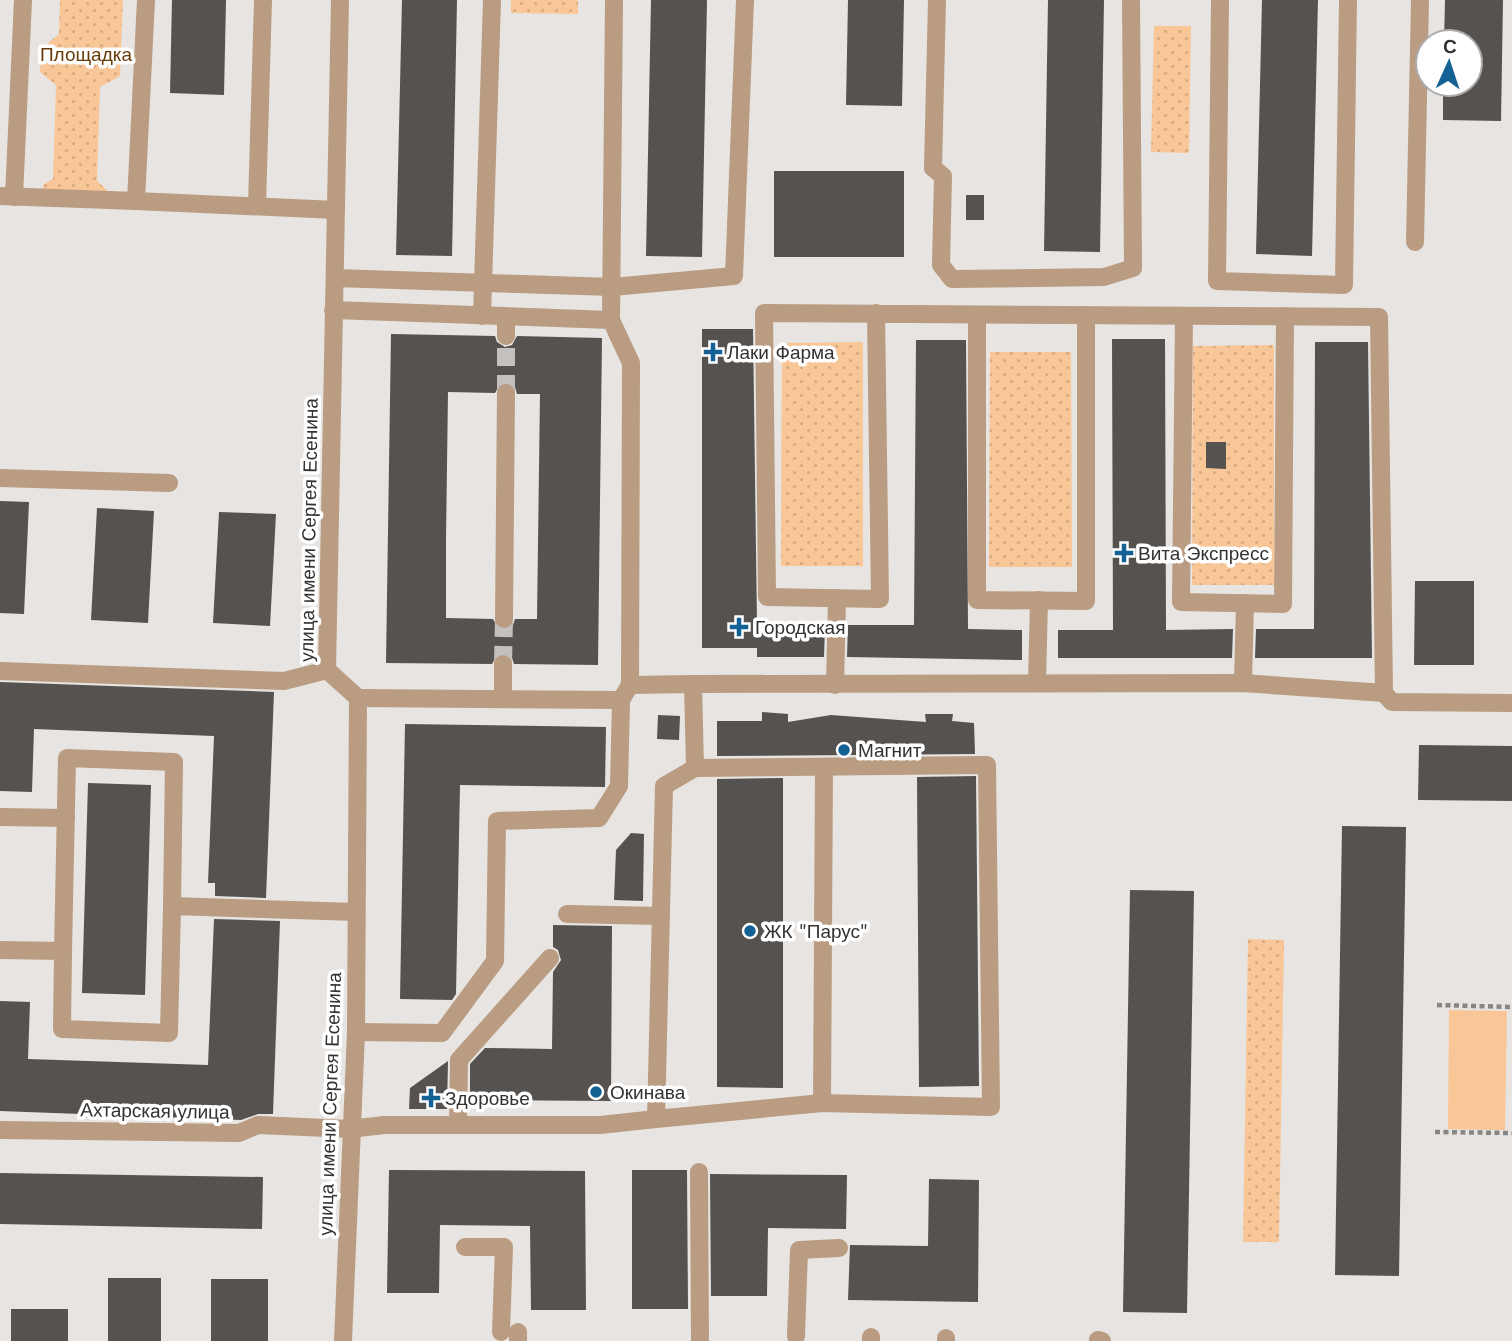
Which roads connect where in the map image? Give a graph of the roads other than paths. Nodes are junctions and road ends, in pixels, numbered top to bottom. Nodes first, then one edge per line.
1 (23, 0) edge
2 (146, 0) edge
3 (263, 0) edge
4 (340, 0) edge
5 (492, 0) edge
6 (614, 0) edge
7 (745, 0) edge
8 (937, 0) edge
9 (1131, 0) edge
10 (1220, 0) edge
11 (1348, 0) edge
12 (1420, 0) edge
13 (7, 197) edge
14 (136, 201) junction
15 (257, 206) junction
16 (336, 210) junction
17 (1415, 242) dead end
18 (335, 278) junction
19 (483, 283) junction
20 (612, 287) junction
21 (333, 310) junction
22 (876, 313) junction
23 (977, 315) junction
24 (1086, 315) junction
25 (482, 316) junction
26 (1184, 316) junction
27 (1285, 316) junction
28 (506, 317) junction
29 (611, 320) junction
30 (506, 336) tunnel mouth
31 (506, 393) tunnel mouth
32 (0, 478) edge
33 (169, 483) dead end
34 (837, 598) junction
35 (1039, 600) junction
36 (1245, 603) junction
37 (504, 619) tunnel mouth
38 (503, 664) tunnel mouth
39 (327, 670) junction
40 (0, 671) edge
41 (1037, 682) junction
42 (1243, 683) junction
43 (693, 684) junction
44 (835, 685) junction
45 (626, 693) junction
46 (1384, 693) junction
47 (358, 698) junction
48 (503, 698) junction
49 (1512, 703) edge
50 (824, 767) junction
51 (695, 768) junction
52 (0, 817) edge
53 (65, 818) junction
54 (172, 906) junction
55 (356, 912) junction
56 (568, 914) dead end
57 (661, 916) junction
58 (0, 950) edge
59 (63, 951) junction
60 (550, 958) dead end
61 (356, 1032) junction
62 (822, 1103) junction
63 (656, 1119) junction
64 (458, 1125) junction
65 (350, 1129) junction
66 (0, 1130) edge
67 (699, 1172) dead end
68 (465, 1247) dead end
69 (839, 1248) dead end
70 (513, 1335) edge
71 (796, 1336) dead end
72 (343, 1341) edge
73 (700, 1341) edge

1 - 13 street
2 - 14 street
3 - 15 street
4 - 16 street, улица имени Сергея Есенина
5 - 19 street
6 - 20 street
7 - 20 street
8 - 9 street
10 - 11 street
12 - 17 street
13 - 14 street
14 - 15 street
15 - 16 street
16 - 18 street, улица имени Сергея Есенина
18 - 19 street
18 - 21 street, улица имени Сергея Есенина
19 - 20 street
19 - 25 street
20 - 29 street
21 - 25 street
21 - 39 street, улица имени Сергея Есенина
22 - 23 street
22 - 34 street
22 - 34 street
23 - 24 street
23 - 35 street
24 - 26 street
24 - 35 street
25 - 28 street
26 - 27 street
26 - 36 street
27 - 36 street
27 - 46 street
28 - 29 street
28 - 30 street
29 - 45 street
31 - 37 street
32 - 33 street
34 - 44 street
35 - 41 street
36 - 42 street
38 - 48 street
39 - 40 street
39 - 47 street, улица имени Сергея Есенина
41 - 42 street
41 - 44 street
42 - 46 street
43 - 44 street
43 - 45 street
43 - 51 street
45 - 48 street
45 - 61 street
46 - 49 street
47 - 48 street
47 - 55 street, улица имени Сергея Есенина
50 - 51 street
50 - 62 street
50 - 62 street, Ахтарская улица
51 - 57 street
52 - 53 street
53 - 54 street
53 - 59 street
54 - 55 street
54 - 59 street
55 - 61 street, улица имени Сергея Есенина
56 - 57 street
57 - 63 street
58 - 59 street
60 - 64 street
61 - 65 street, улица имени Сергея Есенина
62 - 63 street, Ахтарская улица
63 - 64 street, Ахтарская улица
64 - 65 street, Ахтарская улица
65 - 66 street, Ахтарская улица
65 - 72 street, улица имени Сергея Есенина
67 - 73 street
68 - 70 street
69 - 71 street

